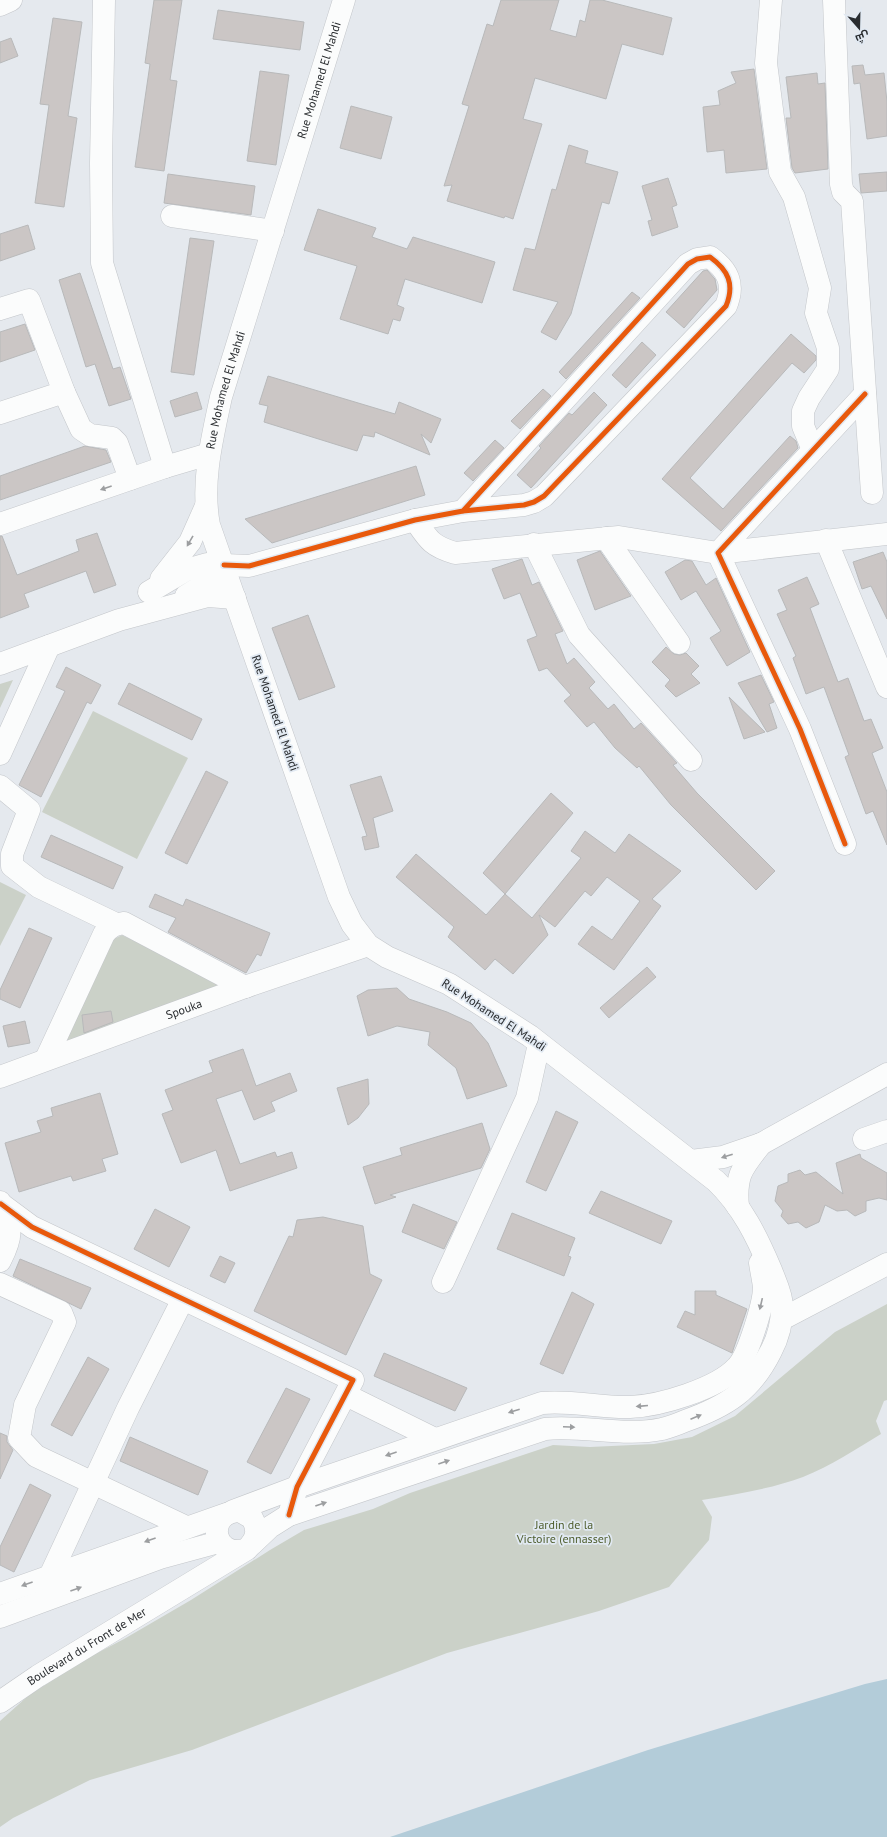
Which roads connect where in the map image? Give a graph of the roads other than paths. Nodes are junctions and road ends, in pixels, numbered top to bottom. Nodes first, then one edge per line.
1 (11, 0) edge
2 (104, 0) edge
3 (344, 0) edge
4 (770, 0) edge
5 (834, 0) edge
6 (0, 5) edge
7 (172, 216) dead end
8 (273, 230) junction
9 (0, 309) edge
10 (64, 392) junction
11 (865, 394) junction
12 (0, 413) edge
13 (813, 450) junction
14 (209, 454) junction
15 (165, 467) junction
16 (130, 479) junction
17 (872, 493) dead end
18 (206, 506) junction
19 (463, 511) junction
20 (415, 520) junction
21 (0, 524) edge
22 (887, 534) edge
23 (606, 538) junction
24 (826, 540) junction
25 (534, 544) junction
26 (718, 553) junction
27 (224, 566) junction
28 (236, 598) junction
29 (155, 600) junction
30 (679, 643) dead end
31 (49, 646) junction
32 (0, 664) edge
33 (887, 687) edge
34 (0, 754) edge
35 (691, 760) dead end
36 (0, 786) edge
37 (845, 844) dead end
38 (116, 924) junction
39 (368, 945) junction
40 (245, 987) junction
41 (540, 1044) junction
42 (46, 1059) junction
43 (887, 1074) edge
44 (0, 1077) edge
45 (887, 1131) edge
46 (864, 1139) dead end
47 (762, 1144) junction
48 (691, 1161) junction
49 (1, 1203) edge
50 (738, 1207) junction
51 (757, 1238) junction
52 (0, 1261) edge
53 (887, 1264) edge
54 (443, 1282) dead end
55 (0, 1284) edge
56 (183, 1299) junction
57 (782, 1319) junction
58 (346, 1395) junction
59 (435, 1438) junction
60 (94, 1484) junction
61 (297, 1487) junction
62 (230, 1513) junction
63 (288, 1515) junction
64 (186, 1527) junction
65 (220, 1543) junction
66 (250, 1546) junction
67 (50, 1576) junction
68 (176, 1593) junction
69 (0, 1594) edge
70 (0, 1617) edge
71 (0, 1702) edge

1 - 6 street
2 - 15 street
3 - 8 street, Rue Mohamed El Mahdi
4 - 13 street
5 - 11 street
7 - 8 street
8 - 14 street, Rue Mohamed El Mahdi
9 - 10 street
10 - 12 street
10 - 16 street
11 - 13 street
11 - 17 street
13 - 26 street
14 - 15 street
14 - 18 street, Rue Mohamed El Mahdi
15 - 16 street
16 -> 21 street
18 - 27 street, Rue Mohamed El Mahdi
18 -> 29 street
19 - 19 street
19 - 20 street
20 - 25 street
20 - 27 street
22 - 24 street
23 - 25 street
23 - 26 street
23 - 30 street
24 - 26 street
24 - 33 street
25 - 35 street
26 - 37 street
27 - 28 street, Rue Mohamed El Mahdi
27 - 29 street
28 - 29 street
28 - 39 street, Rue Mohamed El Mahdi
29 - 31 street
31 - 32 street
31 - 34 street
36 - 38 street
38 - 40 street
38 - 42 street
39 - 40 street, Spouka
39 - 41 street, Rue Mohamed El Mahdi
40 - 42 street, Spouka
41 - 48 street, Rue Mohamed El Mahdi
41 - 54 street
42 - 44 street, Spouka
43 - 47 street
45 - 46 street
47 -> 48 street
47 - 50 street
48 - 50 street, Rue Mohamed El Mahdi
49 - 52 street
49 - 56 street
50 - 51 street, Rue Mohamed El Mahdi
51 - 57 street, Rue Mohamed El Mahdi
51 -> 59 street
53 - 57 street
55 - 60 street
56 - 58 street
56 - 60 street
63 -> 57 street, Rue Mohamed El Mahdi
58 - 59 street
58 - 61 street
59 -> 61 street
60 - 64 street
60 - 67 street
61 - 62 street
61 - 63 street
62 - 64 street
62 - 65 street
62 - 66 street
63 - 66 street, Boulevard du Front de Mer
64 -> 67 street
65 - 66 street
65 - 68 street
70 -> 65 street
66 - 68 street, Boulevard du Front de Mer
67 -> 69 street
68 - 71 street, Boulevard du Front de Mer

